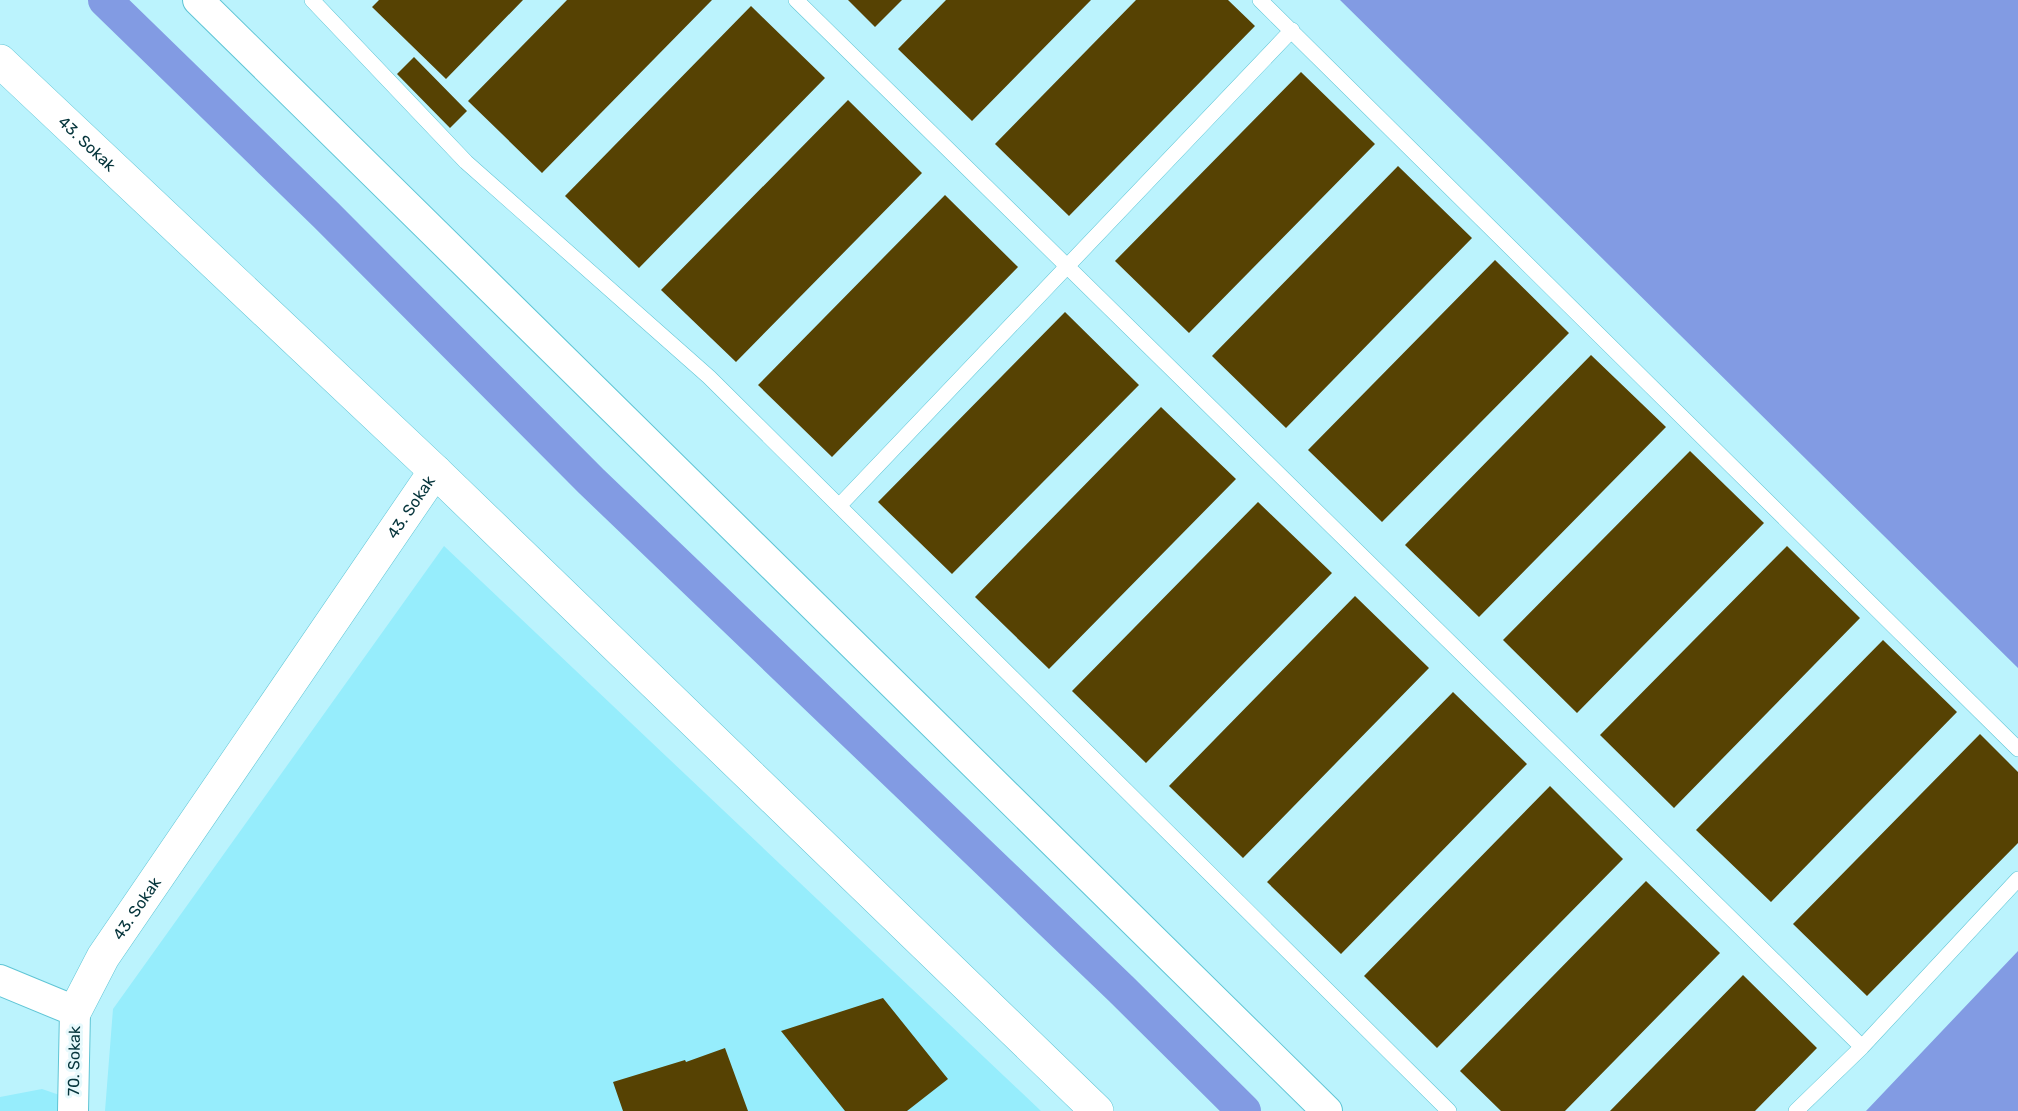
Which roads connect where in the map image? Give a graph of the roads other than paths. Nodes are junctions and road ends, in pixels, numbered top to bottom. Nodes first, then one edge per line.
1 (198, 0) edge
2 (312, 0) edge
3 (796, 0) edge
4 (1260, 0) edge
5 (1292, 30) junction
6 (0, 61) edge
7 (1066, 265) junction
8 (435, 471) junction
9 (839, 506) junction
10 (2018, 749) edge
11 (2018, 879) edge
12 (0, 980) edge
13 (75, 1011) junction
14 (1862, 1047) junction
15 (73, 1111) edge
16 (1097, 1111) edge
17 (1327, 1111) edge
18 (1449, 1111) edge
19 (1796, 1111) edge

1 - 17 street
2 - 9 lane
3 - 7 lane
4 - 5 lane
5 - 7 lane
5 - 10 lane
6 - 8 street, 43. Sokak
7 - 9 lane
7 - 14 lane
8 - 13 street, 43. Sokak
8 - 16 street
9 - 18 lane
11 - 14 lane
12 - 13 street
13 - 15 street, 70. Sokak
14 - 19 lane

